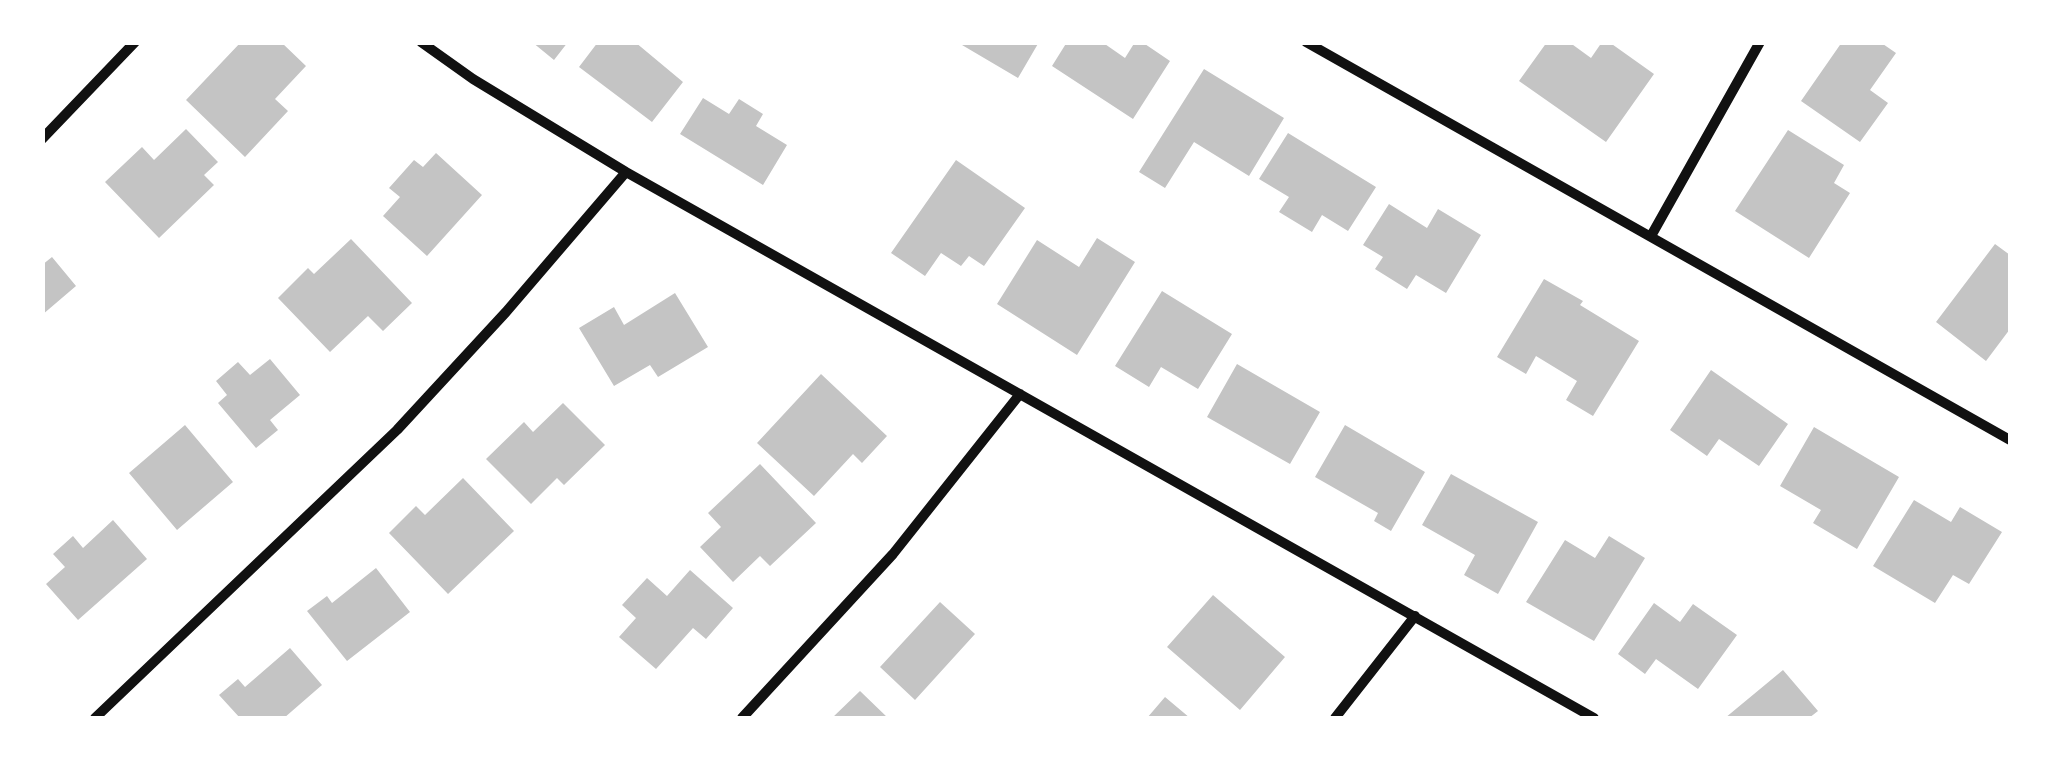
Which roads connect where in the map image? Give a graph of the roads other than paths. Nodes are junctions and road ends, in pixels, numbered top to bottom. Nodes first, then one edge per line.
1 (136, 42) edge
2 (421, 42) edge
3 (1306, 42) edge
4 (1760, 42) edge
5 (42, 139) edge
6 (626, 172) junction
7 (1651, 236) junction
8 (1020, 394) junction
9 (2010, 440) edge
10 (1414, 616) junction
11 (95, 718) edge
12 (742, 718) edge
13 (1336, 718) edge
14 (1594, 718) edge

1 - 5 street
2 - 6 street
3 - 7 street
4 - 7 street
6 - 8 street
6 - 11 street
7 - 9 street
8 - 10 street
8 - 12 street
10 - 13 street
10 - 14 street

